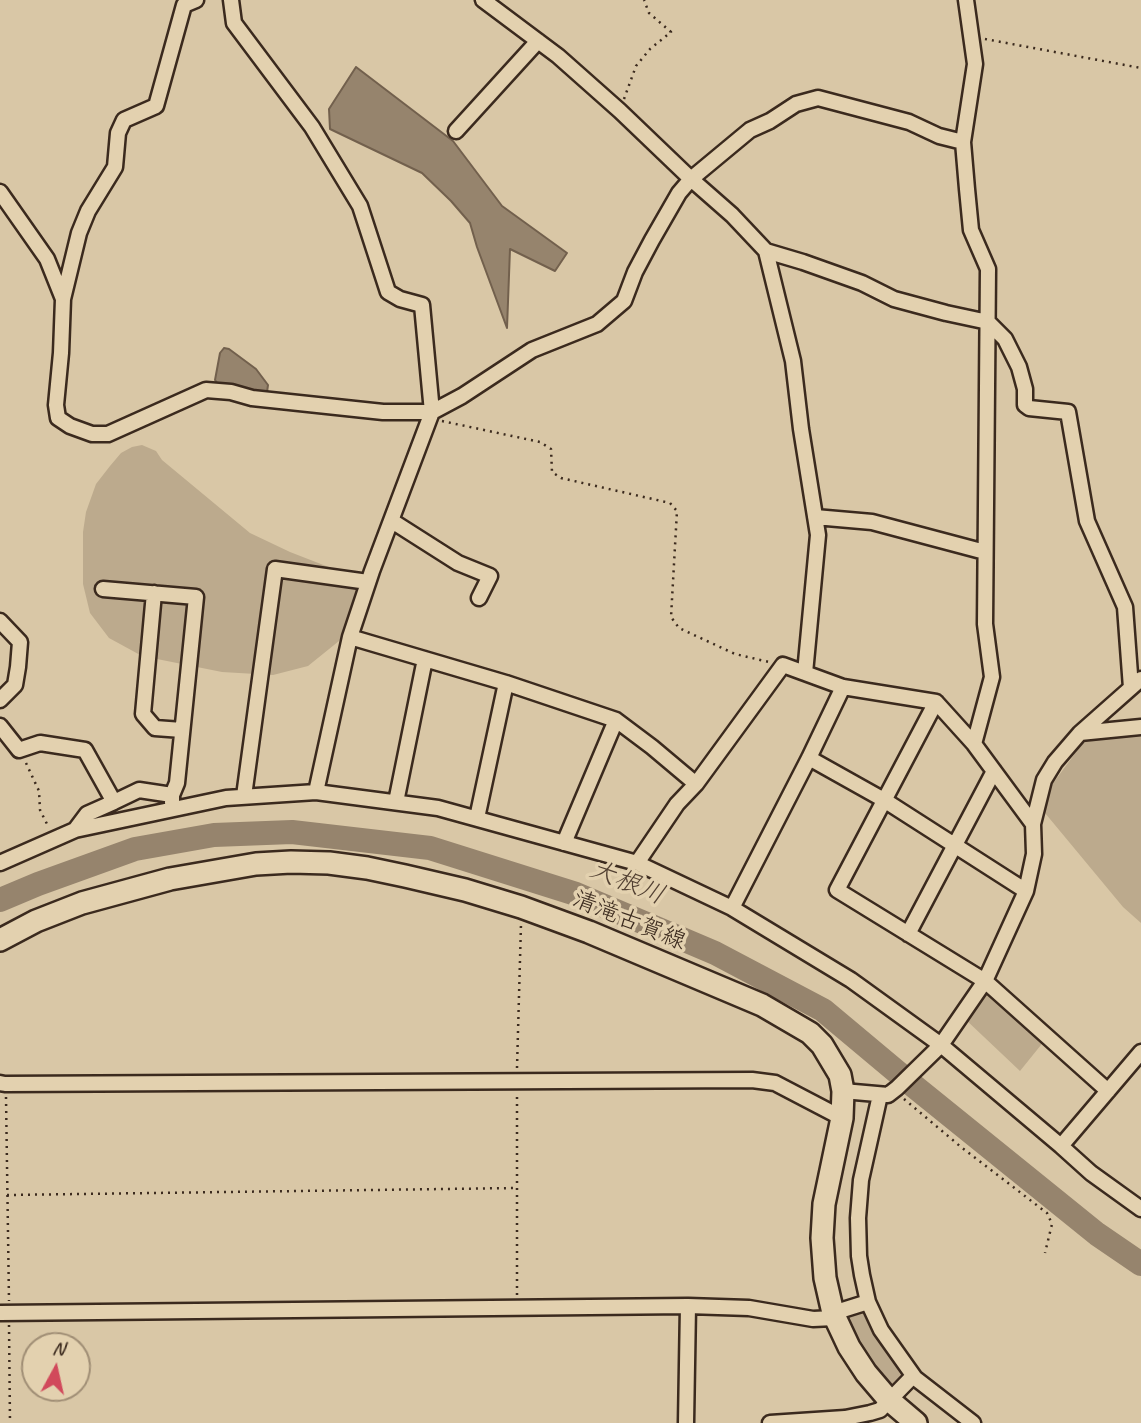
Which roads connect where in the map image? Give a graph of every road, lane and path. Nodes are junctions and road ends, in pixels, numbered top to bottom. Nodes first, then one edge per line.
1 (196, 0) edge
2 (231, 0) edge
3 (483, 0) edge
4 (644, 0) edge
5 (966, 0) edge
6 (971, 37) junction
7 (538, 41) junction
8 (1141, 68) edge
9 (620, 111) junction
10 (456, 131) dead end
11 (963, 142) junction
12 (691, 179) junction
13 (0, 192) edge
14 (766, 251) junction
15 (63, 299) junction
16 (988, 321) junction
17 (432, 412) junction
18 (815, 517) junction
19 (392, 521) junction
20 (985, 552) junction
21 (368, 582) junction
22 (103, 589) dead end
23 (154, 593) junction
24 (479, 598) dead end
25 (0, 621) edge
26 (350, 637) junction
27 (425, 659) junction
28 (783, 665) junction
29 (805, 673) junction
30 (506, 683) junction
31 (1136, 684) edge
32 (843, 687) junction
33 (0, 700) edge
34 (936, 702) junction
35 (616, 720) junction
36 (0, 726) edge
37 (1141, 727) edge
38 (182, 730) junction
39 (1080, 733) junction
40 (974, 744) junction
41 (19, 750) junction
42 (808, 758) junction
43 (994, 771) junction
44 (696, 784) junction
45 (316, 792) junction
46 (244, 796) junction
47 (884, 800) junction
48 (114, 802) junction
49 (172, 802) junction
50 (396, 802) junction
51 (477, 818) junction
52 (1033, 824) junction
53 (75, 830) junction
54 (54, 839) junction
55 (564, 843) junction
56 (955, 845) junction
57 (0, 863) edge
58 (637, 863) junction
59 (1026, 891) junction
60 (521, 907) junction
61 (732, 908) junction
62 (908, 934) junction
63 (0, 940) edge
64 (985, 981) junction
65 (939, 1047) junction
66 (1141, 1052) edge
67 (517, 1081) junction
68 (3, 1084) edge
69 (843, 1091) junction
70 (1108, 1091) junction
71 (890, 1092) junction
72 (842, 1118) junction
73 (1061, 1146) junction
74 (517, 1188) junction
75 (7, 1195) junction
76 (1141, 1209) edge
77 (1045, 1253) dead end
78 (868, 1302) junction
79 (688, 1306) junction
80 (517, 1308) junction
81 (5, 1313) edge
82 (834, 1315) junction
83 (913, 1376) junction
84 (889, 1400) junction
85 (10, 1423) edge
86 (686, 1423) edge
87 (770, 1423) edge
88 (916, 1423) edge
89 (973, 1423) edge

1 - 15 street
2 - 17 street
3 - 7 street
4 - 9 path
5 - 6 street
6 - 8 path
6 - 11 street
7 - 9 street
7 - 10 street
9 - 12 street
11 - 12 street
11 - 16 street
12 - 14 street
12 - 17 street
13 - 15 street
14 - 16 street
14 - 18 street
15 - 17 street
16 - 20 street
16 - 31 street
17 - 19 street
17 - 28 path
18 - 20 street
18 - 29 street
19 - 21 street
19 - 24 street
20 - 40 street
21 - 26 street
21 - 46 street
22 - 23 street
23 - 38 street
23 - 38 street
25 - 33 street
26 - 27 street
26 - 45 street
27 - 30 street
27 - 50 street
28 - 29 street
28 - 44 street
29 - 32 street
30 - 35 street
30 - 51 street
31 - 39 street
32 - 34 street
32 - 42 street
34 - 40 street
34 - 47 street
35 - 44 street
35 - 55 street
36 - 41 street
37 - 39 street
38 - 49 street
39 - 52 street
40 - 43 street
41 - 48 street
41 - 54 path
42 - 47 street
42 - 61 street
43 - 52 street
43 - 56 street
44 - 58 street
45 - 46 street
45 - 50 street
46 - 49 street
47 - 56 street
47 - 62 street
48 - 49 street
48 - 53 street
49 - 53 street
50 - 51 street
51 - 55 street
52 - 59 street
53 - 54 street
54 - 57 street
55 - 58 street
56 - 59 street
56 - 62 street
58 - 61 street
59 - 64 street
60 - 63 main road, 清滝古賀線
60 - 67 path
60 - 69 main road, 清滝古賀線
61 - 65 street
62 - 64 street
64 - 65 street
64 - 70 street
65 - 71 street
65 - 73 street
66 - 70 street
67 - 68 street
67 - 72 street
67 - 74 path
68 - 75 path
69 - 71 street
69 - 72 main road, 清滝古賀線
70 - 73 street
71 - 77 path
71 - 78 street
72 - 82 main road, 清滝古賀線
73 - 76 street
74 - 75 path
74 - 80 path
75 - 81 path
78 - 82 street
78 - 83 street
79 - 80 street
79 - 82 street
79 - 86 street
80 - 81 street
81 - 85 path
82 - 84 main road, 清滝古賀線
83 - 84 street
83 - 89 street
84 - 87 street
84 - 88 main road, 清滝古賀線

